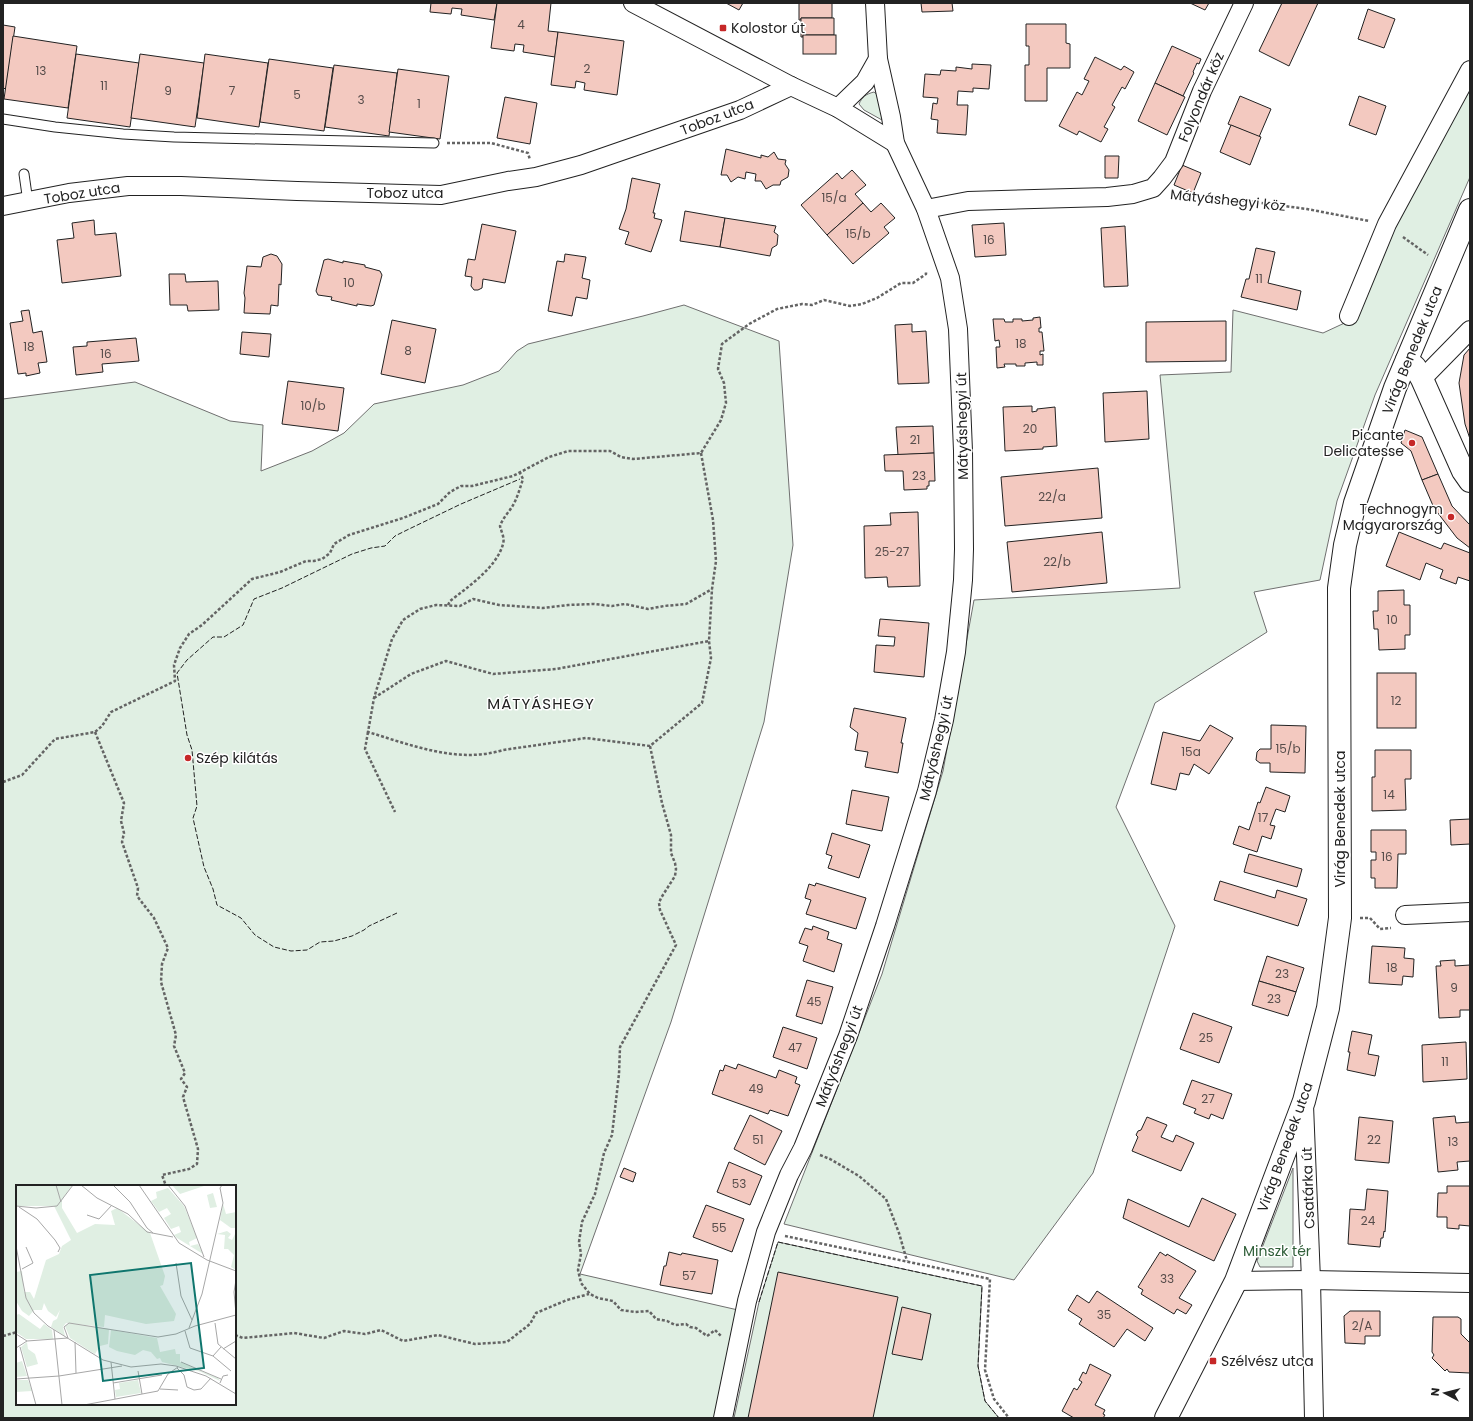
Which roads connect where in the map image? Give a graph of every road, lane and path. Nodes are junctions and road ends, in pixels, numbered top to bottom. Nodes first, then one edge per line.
1 (633, 3) edge
2 (875, 3) edge
3 (1244, 3) edge
4 (878, 59) junction
5 (1470, 70) edge
6 (791, 86) junction
7 (838, 108) junction
8 (3, 118) edge
9 (434, 143) joint
10 (895, 143) junction
11 (528, 153) dead end
12 (24, 174) dead end
13 (1153, 188) junction
14 (28, 202) junction
15 (3, 206) edge
16 (926, 209) junction
17 (1470, 210) edge
18 (1387, 224) junction
19 (1445, 269) junction
20 (926, 274) dead end
21 (1349, 316) dead end
22 (1470, 330) edge
23 (1407, 360) junction
24 (1422, 379) junction
25 (701, 453) junction
26 (520, 473) junction
27 (1470, 481) edge
28 (712, 589) junction
29 (448, 605) junction
30 (709, 641) junction
31 (374, 698) junction
32 (95, 732) junction
33 (368, 732) junction
34 (650, 746) junction
35 (3, 782) edge
36 (395, 812) dead end
37 (1470, 912) edge
38 (1405, 915) dead end
39 (1304, 1101) junction
40 (803, 1148) junction
41 (166, 1185) edge
42 (766, 1232) junction
43 (907, 1261) junction
44 (1311, 1280) junction
45 (1236, 1281) junction
46 (1470, 1283) edge
47 (590, 1294) junction
48 (16, 1332) edge
49 (236, 1335) edge
50 (3, 1336) edge
51 (736, 1353) junction
52 (723, 1418) edge
53 (1009, 1418) edge
54 (1166, 1418) edge
55 (1314, 1418) edge

1 - 6 street
2 - 4 street, Mátyáshegyi út
3 - 13 street, Folyondár köz
4 - 7 street
4 - 10 street, Mátyáshegyi út
5 - 18 street
6 - 7 street
6 - 14 street, Toboz utca
7 - 10 street
8 - 9 lane
9 - 11 path
10 - 16 street, Mátyáshegyi út
12 - 14 lane
13 - 16 street, Mátyáshegyi köz
13 - 18 path, Mátyáshegyi köz
14 - 15 street, Toboz utca
16 - 40 street, Mátyáshegyi út
17 - 19 street, Virág Benedek utca
18 - 19 path
18 - 21 street
19 - 23 street, Virág Benedek utca
20 - 25 path
22 - 24 street
23 - 24 street
23 - 39 street, Virág Benedek utca
24 - 27 street
25 - 26 path
25 - 28 path
26 - 29 path
26 - 32 path
28 - 29 path
28 - 30 path
29 - 31 path
30 - 31 path
30 - 34 path
31 - 33 path
32 - 35 path
32 - 41 path
33 - 34 path
33 - 36 path
34 - 47 path
37 - 38 street
39 - 44 street, Csatárka út
39 - 45 street, Virág Benedek utca
40 - 42 street, Mátyáshegyi út
40 - 43 path
42 - 43 path
42 - 51 street, Mátyáshegyi út
43 - 53 path
44 - 45 street
44 - 46 street
44 - 55 street, Csatárka út
45 - 54 street, Virág Benedek utca
47 - 49 path
47 - 51 path
48 - 50 path
51 - 52 street, Mátyáshegyi út

